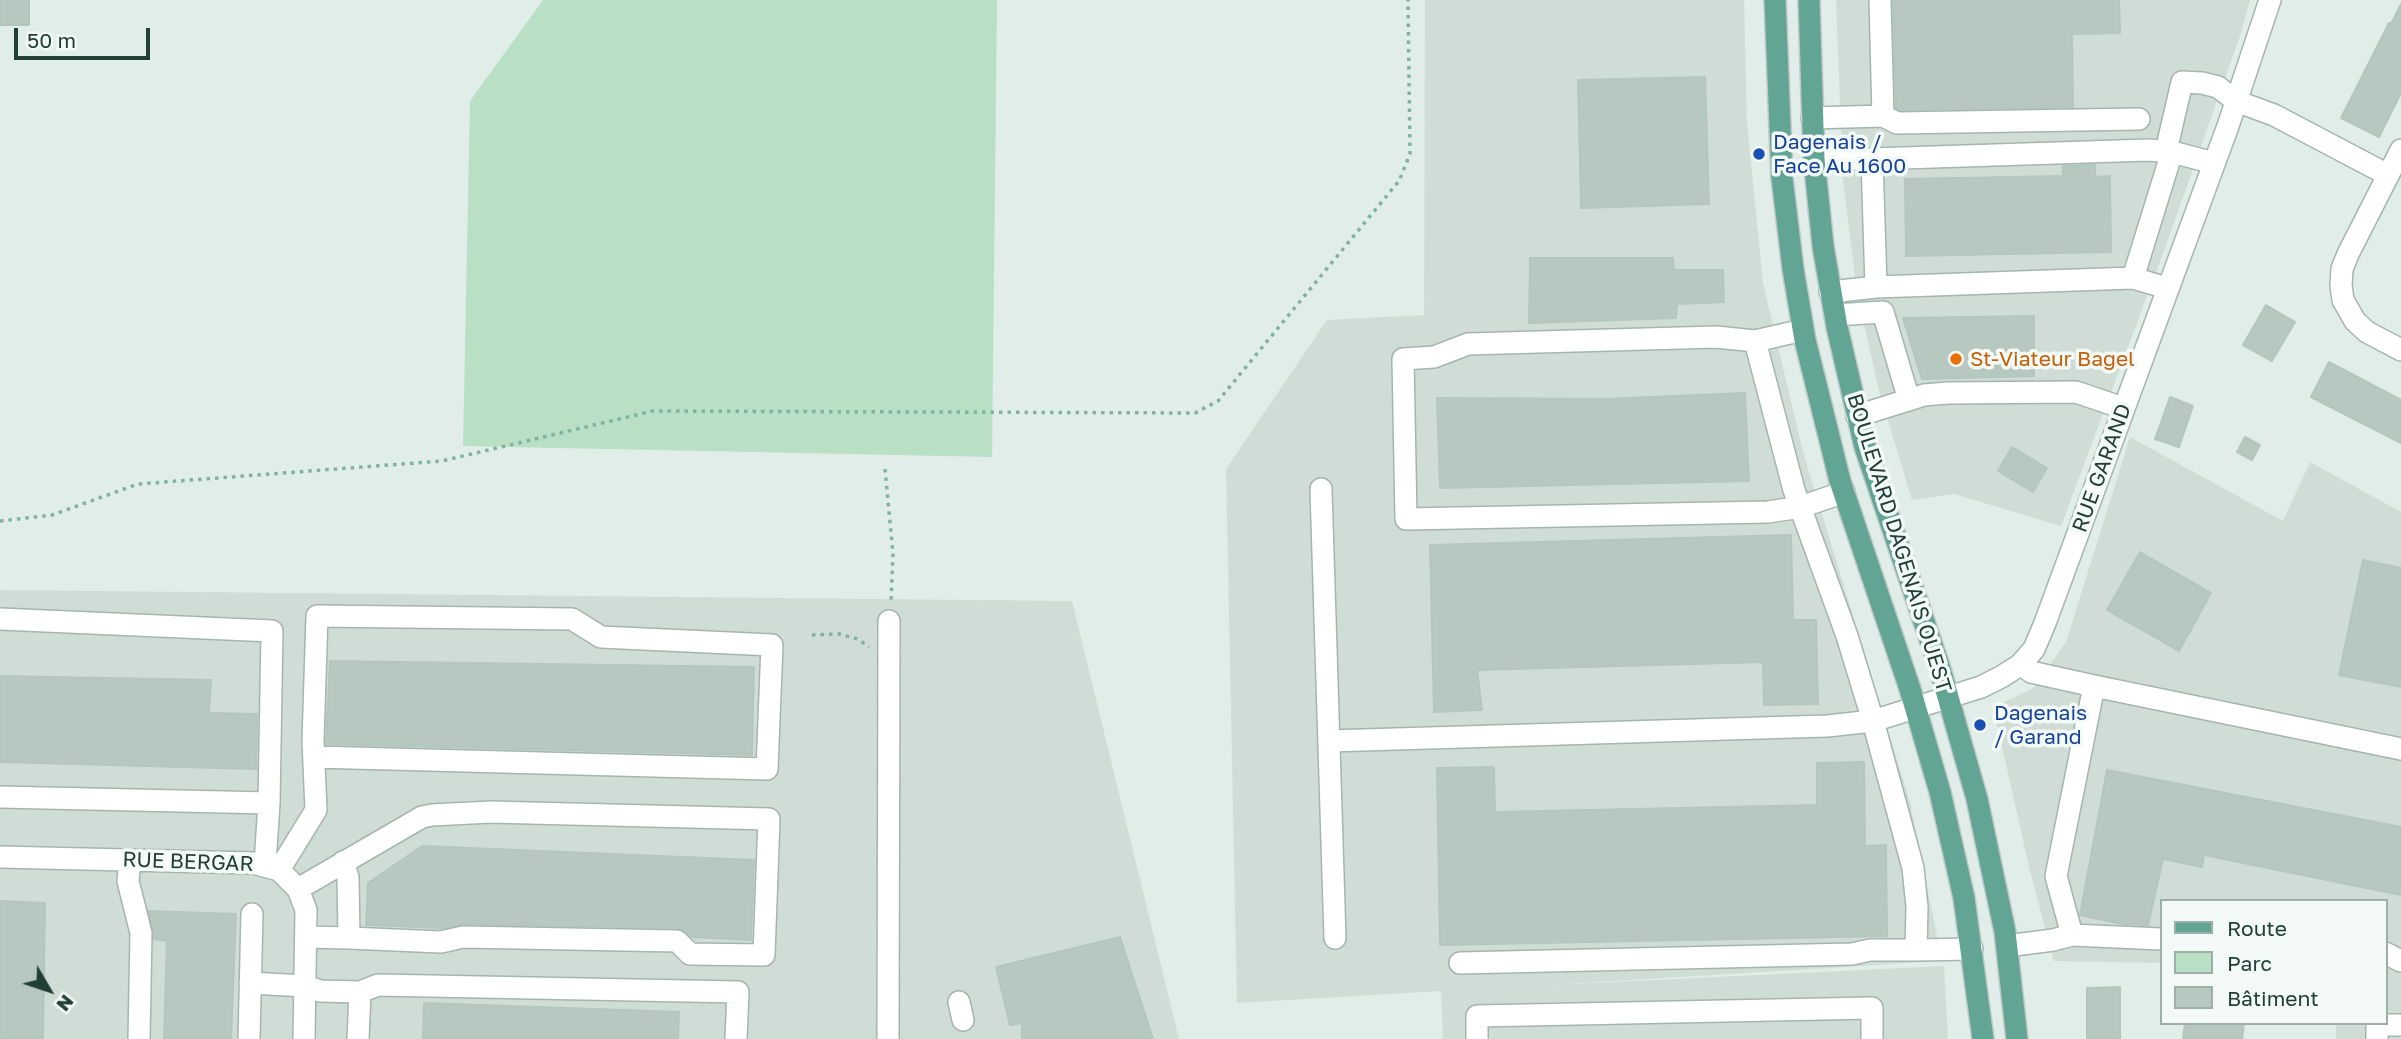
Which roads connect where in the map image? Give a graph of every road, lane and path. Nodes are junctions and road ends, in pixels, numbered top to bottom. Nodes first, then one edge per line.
1 (1408, 0) edge
2 (1775, 0) edge
3 (1809, 0) edge
4 (1880, 0) edge
5 (2270, 0) edge
6 (2236, 101) junction
7 (1883, 116) junction
8 (1812, 118) junction
9 (2139, 119) dead end
10 (2401, 150) edge
11 (2169, 151) junction
12 (1814, 159) junction
13 (1871, 159) junction
14 (2214, 163) junction
15 (2388, 175) junction
16 (2133, 278) junction
17 (1876, 287) junction
18 (2167, 288) junction
19 (1830, 292) junction
20 (1835, 315) junction
21 (1803, 330) junction
22 (1755, 341) junction
23 (2401, 350) edge
24 (1909, 400) junction
25 (2123, 408) junction
26 (1857, 416) junction
27 (885, 468) dead end
28 (1321, 489) dead end
29 (1844, 492) junction
30 (1801, 507) junction
31 (0, 521) edge
32 (0, 619) edge
33 (889, 621) joint
34 (812, 635) dead end
35 (890, 661) junction
36 (2021, 664) junction
37 (2094, 686) junction
38 (1948, 697) junction
39 (1915, 706) junction
40 (1874, 721) junction
41 (1329, 741) junction
42 (2401, 749) edge
43 (314, 757) junction
44 (0, 797) edge
45 (269, 803) junction
46 (0, 857) edge
47 (130, 860) junction
48 (343, 862) junction
49 (272, 867) junction
50 (298, 889) junction
51 (252, 914) dead end
52 (2072, 935) junction
53 (306, 937) junction
54 (349, 938) junction
55 (1335, 938) dead end
56 (2160, 939) edge
57 (2007, 946) junction
58 (1972, 948) junction
59 (1916, 950) junction
60 (1461, 963) dead end
61 (250, 983) junction
62 (305, 986) junction
63 (360, 992) junction
64 (2401, 1025) edge
65 (139, 1039) edge
66 (249, 1039) edge
67 (303, 1039) edge
68 (358, 1039) edge
69 (736, 1039) edge
70 (888, 1039) edge
71 (1477, 1039) edge
72 (1872, 1039) edge
73 (1983, 1039) edge
74 (2017, 1039) edge
75 (2377, 1039) edge

1 - 31 path
2 - 21 main road, BOULEVARD DAGENAIS OUEST
3 - 8 main road, BOULEVARD DAGENAIS OUEST
4 - 7 street
5 - 6 street, RUE GARAND
6 - 11 street
6 - 14 street, RUE GARAND
6 - 15 street
7 - 8 street
7 - 9 street
8 - 12 main road, BOULEVARD DAGENAIS OUEST
10 - 15 street
11 - 13 street
11 - 14 street
11 - 16 street
12 - 13 street
12 - 19 main road, BOULEVARD DAGENAIS OUEST
13 - 17 street
14 - 18 street, RUE GARAND
15 - 23 street
16 - 17 street
16 - 18 street
17 - 19 street
18 - 25 street, RUE GARAND
19 - 20 main road, BOULEVARD DAGENAIS OUEST
20 - 24 street
20 - 26 main road, BOULEVARD DAGENAIS OUEST
21 - 22 street
21 - 29 main road, BOULEVARD DAGENAIS OUEST
22 - 30 street
22 - 30 street
24 - 25 street
24 - 26 street
25 - 36 street, RUE GARAND
26 - 38 main road, BOULEVARD DAGENAIS OUEST
27 - 33 path
28 - 41 street
29 - 30 street
29 - 39 main road, BOULEVARD DAGENAIS OUEST
30 - 40 street
32 - 45 street
33 - 35 street
34 - 35 path
35 - 70 street
36 - 37 street
36 - 38 street, RUE GARAND
37 - 42 street
37 - 52 street
38 - 39 street, RUE GARAND
38 - 57 main road, BOULEVARD DAGENAIS OUEST
39 - 40 street, RUE GARAND
39 - 58 main road, BOULEVARD DAGENAIS OUEST
40 - 41 street, RUE GARAND
40 - 59 street
41 - 55 street
43 - 43 street
43 - 49 street
44 - 45 street
45 - 49 street
46 - 47 street, RUE BERGAR
47 - 49 street, RUE BERGAR
47 - 65 street
48 - 50 street
48 - 54 street
48 - 54 street
49 - 50 street, RUE BERGAR
50 - 53 street
51 - 61 street
52 - 56 street
52 - 57 street
53 - 54 street
53 - 62 street
57 - 74 main road, BOULEVARD DAGENAIS OUEST
58 - 59 street
58 - 73 main road, BOULEVARD DAGENAIS OUEST
59 - 60 street
61 - 62 street
61 - 66 street
62 - 63 street
62 - 67 street
63 - 68 street
63 - 69 street
64 - 75 street
71 - 72 street

